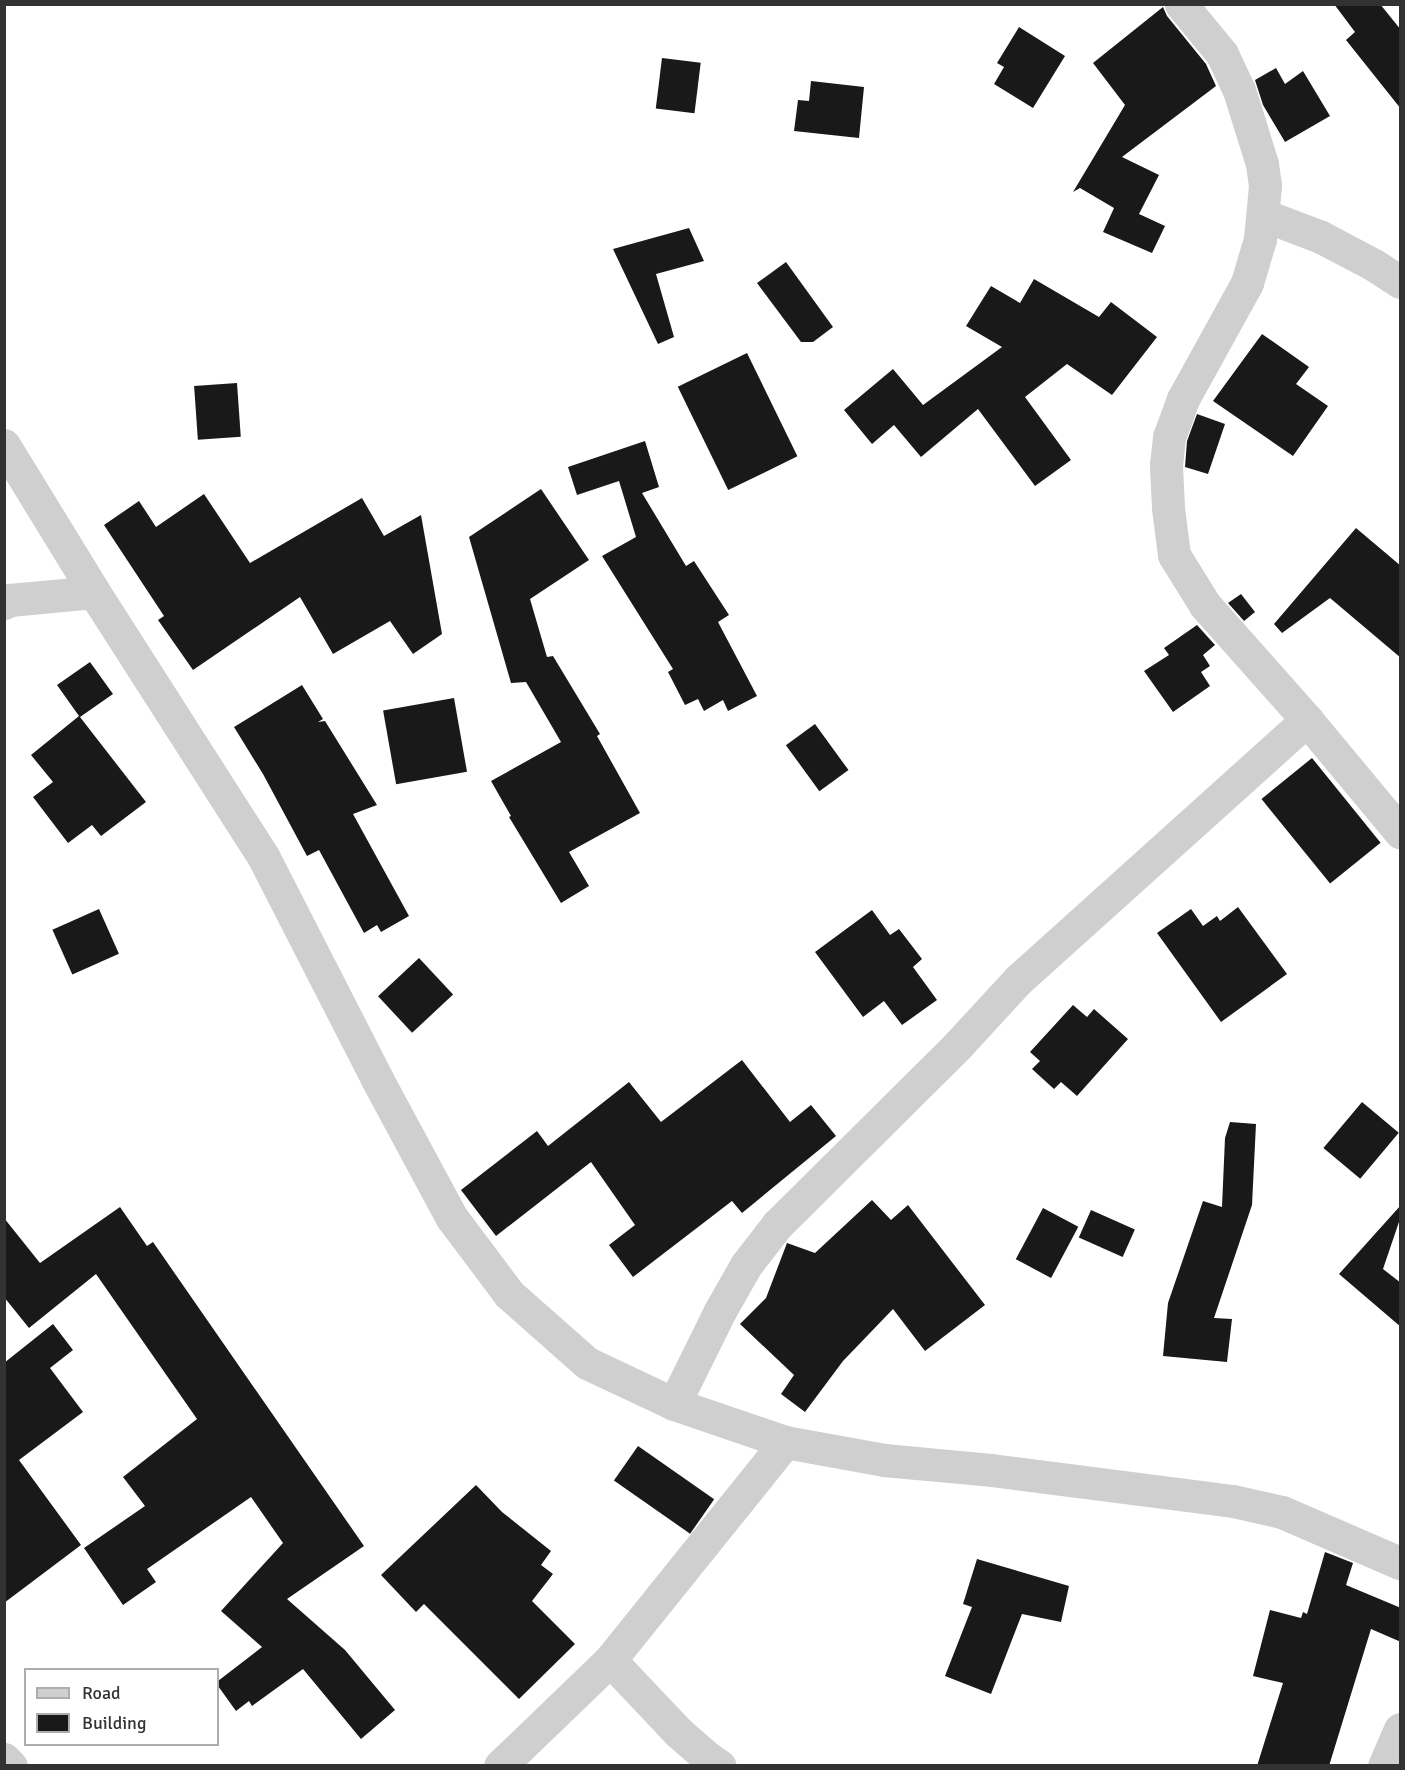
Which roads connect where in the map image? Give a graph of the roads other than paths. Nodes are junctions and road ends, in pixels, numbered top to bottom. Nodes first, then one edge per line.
1 (1181, 4) edge
2 (1263, 215) junction
3 (1401, 282) edge
4 (4, 445) edge
5 (94, 592) junction
6 (4, 603) edge
7 (1307, 720) junction
8 (1401, 832) edge
9 (674, 1404) junction
10 (785, 1442) junction
11 (1401, 1563) edge
12 (610, 1660) junction
13 (1401, 1729) edge
14 (4, 1759) edge
15 (11, 1766) edge
16 (500, 1766) edge
17 (720, 1766) edge
18 (1384, 1766) edge

1 - 2 street
2 - 3 street
2 - 7 street
4 - 5 street
5 - 6 street
5 - 9 street
7 - 8 street
7 - 9 street
9 - 10 street
10 - 11 street
10 - 12 street
12 - 16 street
12 - 17 street
13 - 18 street
14 - 15 street

